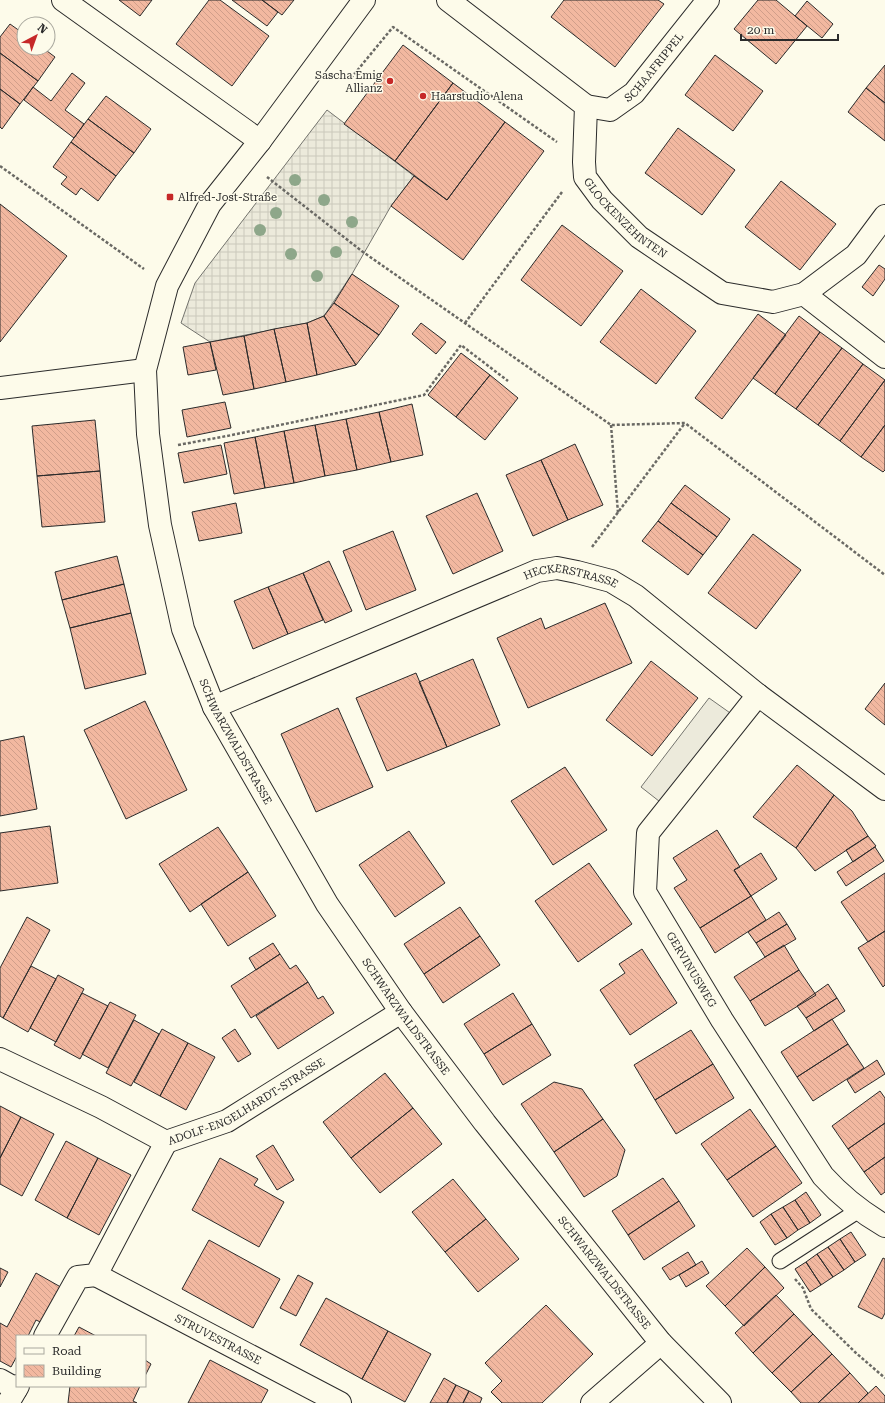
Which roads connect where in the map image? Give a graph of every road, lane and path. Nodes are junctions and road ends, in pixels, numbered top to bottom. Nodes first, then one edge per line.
1 (63, 0) edge
2 (364, 0) edge
3 (448, 0) edge
4 (708, 0) edge
5 (351, 78) dead end
6 (586, 106) junction
7 (260, 141) junction
8 (245, 159) junction
9 (584, 162) junction
10 (0, 166) edge
11 (885, 216) edge
12 (167, 286) junction
13 (804, 294) junction
14 (465, 323) junction
15 (885, 357) edge
16 (145, 370) junction
17 (508, 381) dead end
18 (0, 388) edge
19 (685, 423) junction
20 (611, 425) junction
21 (150, 450) junction
22 (618, 514) junction
23 (577, 572) junction
24 (885, 575) edge
25 (758, 695) junction
26 (214, 708) junction
27 (885, 789) edge
28 (401, 1012) junction
29 (0, 1059) edge
30 (166, 1142) junction
31 (859, 1210) junction
32 (885, 1226) edge
33 (780, 1261) joint
34 (96, 1275) junction
35 (46, 1335) edge
36 (661, 1343) junction
37 (885, 1378) edge
38 (340, 1403) edge
39 (592, 1403) edge
40 (720, 1403) edge

1 - 7 street
2 - 7 street, SCHWARZWALDSTRASSE
3 - 6 street
4 - 6 street, SCHAAFRIPPEL
5 - 9 path
6 - 9 street, GLOCKENZEHNTEN
7 - 8 street, SCHWARZWALDSTRASSE
8 - 12 street, SCHWARZWALDSTRASSE
8 - 14 path
9 - 13 street, GLOCKENZEHNTEN
9 - 14 path
10 - 12 path
11 - 13 street, GLOCKENZEHNTEN
12 - 16 street, SCHWARZWALDSTRASSE
13 - 15 street
14 - 20 path
16 - 18 street
16 - 21 street, SCHWARZWALDSTRASSE
17 - 21 path
19 - 20 path
19 - 22 path
19 - 24 path
20 - 22 path
21 - 26 street, SCHWARZWALDSTRASSE
22 - 23 path
23 - 25 street, HECKERSTRASSE
23 - 26 street, HECKERSTRASSE
25 - 27 street, HECKERSTRASSE
25 - 31 street, GERVINUSWEG
26 - 28 street, SCHWARZWALDSTRASSE
28 - 30 street, ADOLF-ENGELHARDT-STRASSE
28 - 36 street, SCHWARZWALDSTRASSE
29 - 30 street, ADOLF-ENGELHARDT-STRASSE
30 - 34 street
31 - 32 street, GERVINUSWEG
31 - 33 lane
33 - 37 path
34 - 35 street
34 - 38 street, STRUVESTRASSE
36 - 39 street
36 - 40 street, SCHWARZWALDSTRASSE

